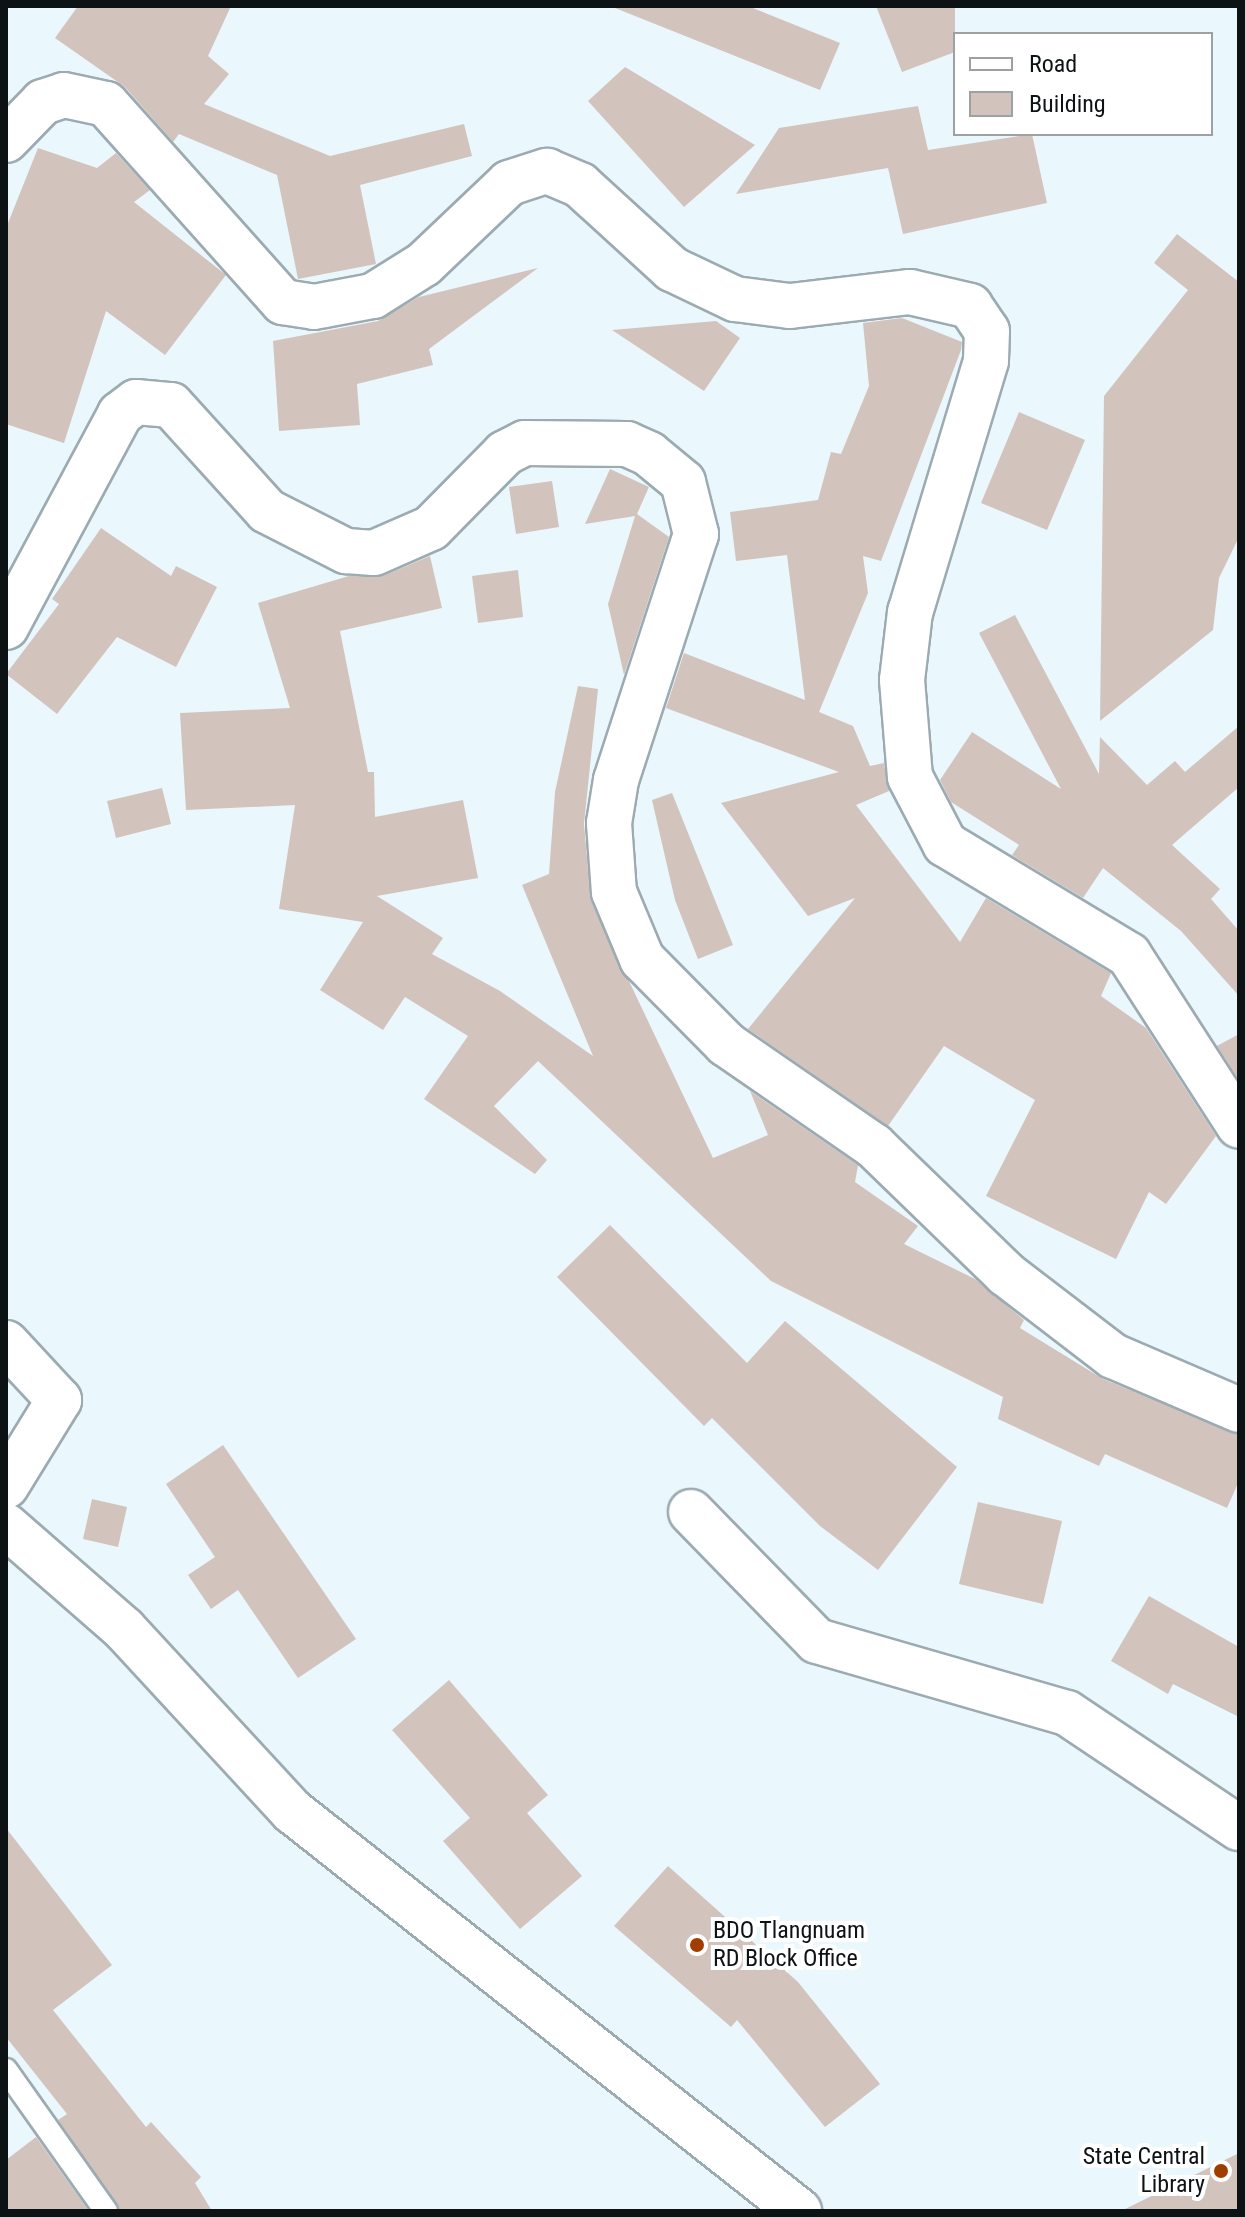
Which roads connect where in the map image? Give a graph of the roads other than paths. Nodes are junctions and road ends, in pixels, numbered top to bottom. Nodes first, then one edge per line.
1 (6, 140) edge
2 (6, 627) edge
3 (1239, 1126) edge
4 (6, 1343) edge
5 (1239, 1410) edge
6 (6, 1486) edge
7 (691, 1512) dead end
8 (6, 1526) edge
9 (1239, 1828) edge
10 (6, 2070) edge
11 (106, 2211) edge
12 (799, 2211) edge

1 - 3 street
2 - 5 street
4 - 6 street
7 - 9 street
8 - 12 street
10 - 11 lane

